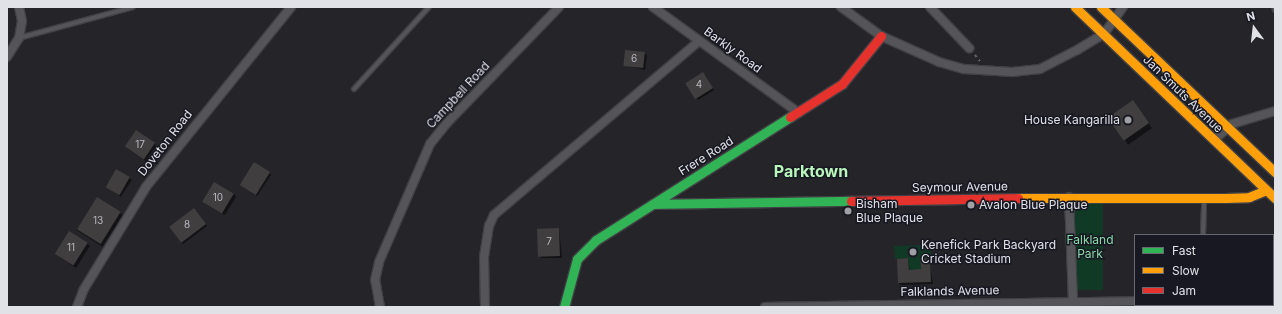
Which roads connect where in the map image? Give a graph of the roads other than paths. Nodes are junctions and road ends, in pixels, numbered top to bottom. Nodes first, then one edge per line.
1 (19, 7) edge
2 (133, 7) edge
3 (291, 7) edge
4 (430, 7) edge
5 (559, 7) edge
6 (653, 7) edge
7 (840, 7) edge
8 (930, 7) edge
9 (1076, 7) edge
10 (1101, 7) edge
11 (1122, 7) edge
12 (1274, 7) edge
13 (1275, 10) edge
14 (1113, 18) junction
15 (1104, 34) junction
16 (881, 36) junction
17 (20, 38) junction
18 (699, 41) junction
19 (969, 48) road end
20 (7, 57) edge
21 (354, 89) dead end
22 (1275, 111) edge
23 (799, 113) junction
24 (1227, 128) junction
25 (1214, 140) junction
26 (1275, 172) edge
27 (1266, 190) junction
28 (1069, 197) junction
29 (1204, 198) junction
30 (1275, 198) edge
31 (652, 204) junction
32 (1203, 234) edge
33 (1134, 301) edge
34 (1071, 304) edge
35 (77, 307) edge
36 (380, 307) edge
37 (484, 307) edge
38 (564, 307) edge
39 (765, 307) edge

1 - 17 street
2 - 17 lane
3 - 35 street, Doveton Road
4 - 21 lane
5 - 36 street, Campbell Road
6 - 18 street, Barkly Road
7 - 16 street
8 - 19 street
9 - 15 street, Jan Smuts Avenue
10 - 14 street, Jan Smuts Avenue
11 - 14 street
12 - 13 lane
14 - 15 street
14 - 24 street, Jan Smuts Avenue
15 - 16 street
15 - 25 street, Jan Smuts Avenue
16 - 23 street, Frere Road
17 - 20 street
18 - 23 street, Barkly Road
18 - 37 street
22 - 24 street
23 - 31 street, Frere Road
24 - 25 street
24 - 26 street, Jan Smuts Avenue
25 - 27 street, Jan Smuts Avenue
27 - 29 street, Seymour Avenue
27 - 30 street, Jan Smuts Avenue
28 - 29 street, Seymour Avenue
28 - 31 street, Seymour Avenue
28 - 34 street
29 - 32 lane
31 - 38 street, Frere Road
33 - 34 street, Falklands Avenue
34 - 39 street, Falklands Avenue

